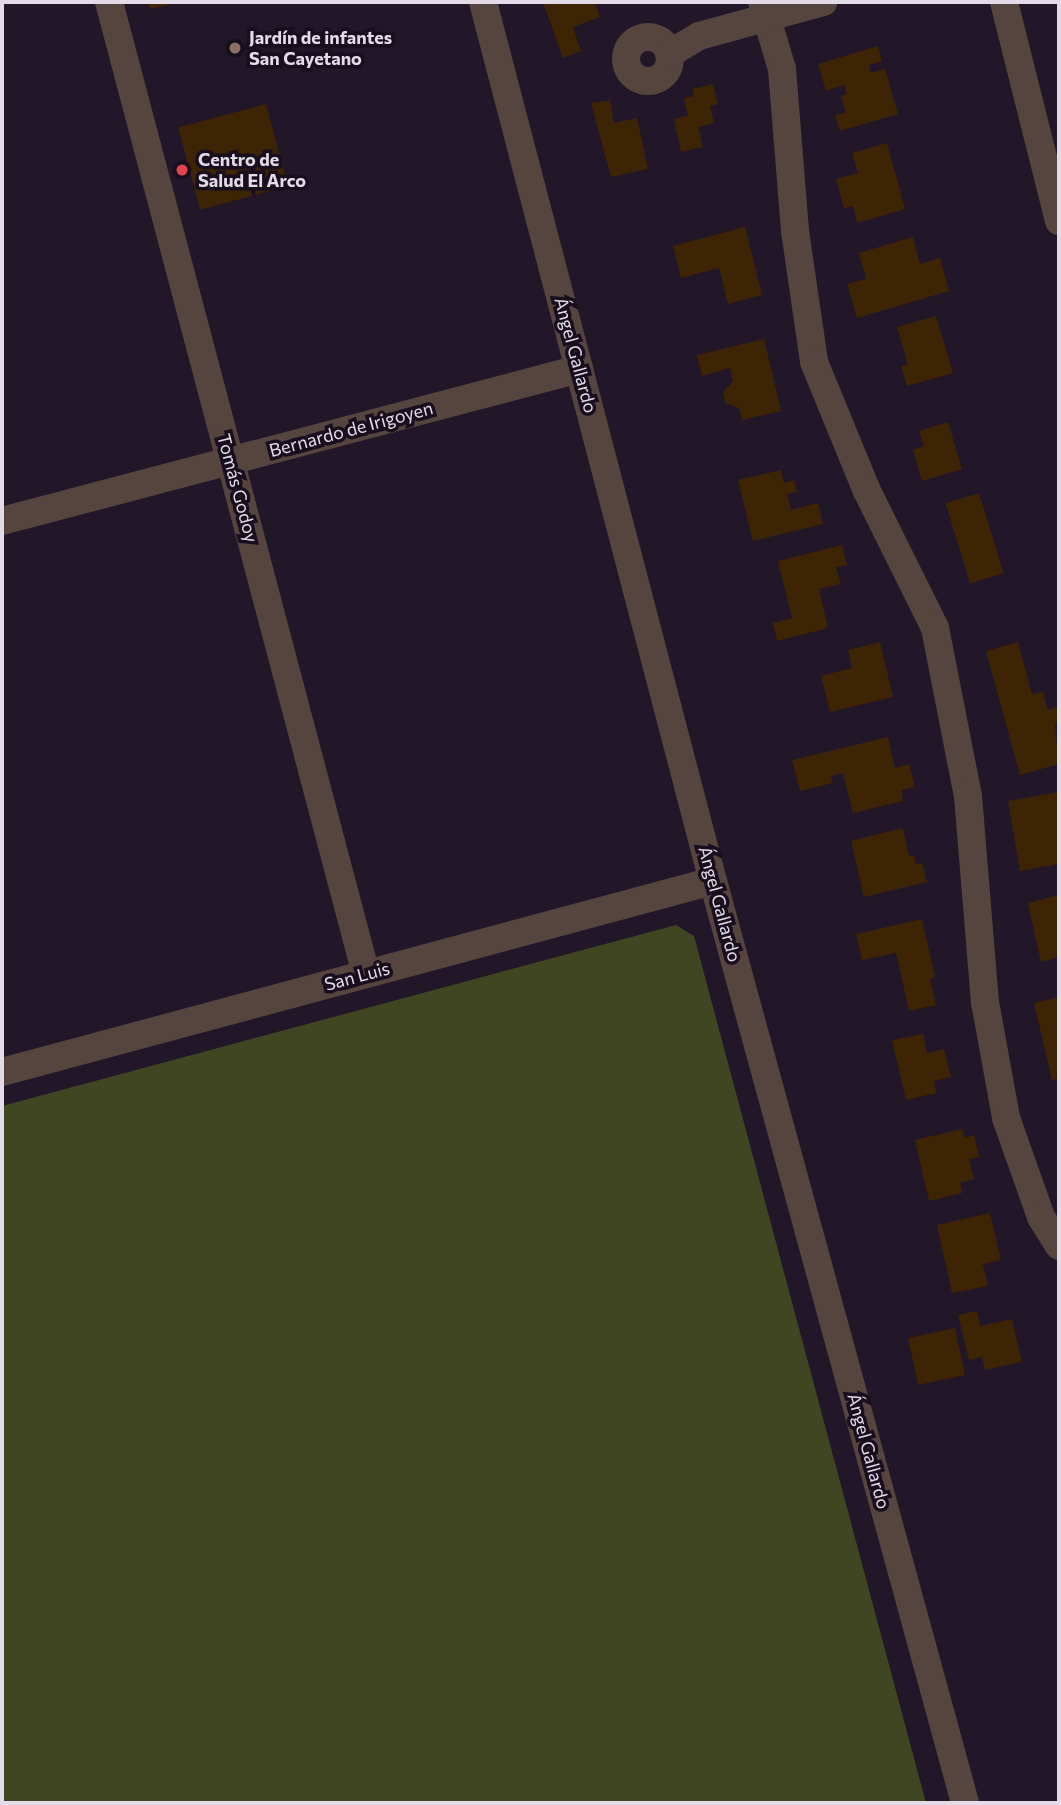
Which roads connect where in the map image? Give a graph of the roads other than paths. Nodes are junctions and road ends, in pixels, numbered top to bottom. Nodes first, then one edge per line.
1 (109, 2) edge
2 (483, 2) edge
3 (823, 2) edge
4 (1004, 2) edge
5 (765, 8) edge
6 (669, 54) dead end
7 (1059, 221) edge
8 (579, 369) junction
9 (230, 460) junction
10 (2, 521) edge
11 (713, 881) junction
12 (366, 974) junction
13 (4, 1064) edge
14 (1059, 1246) edge
15 (965, 1803) edge

1 - 9 street, Tomás Godoy
2 - 8 street, Ángel Gallardo
3 - 5 street
4 - 7 street
5 - 6 street
5 - 14 street
8 - 9 street, Bernardo de Irigoyen
8 - 11 street, Ángel Gallardo
9 - 10 street, Bernardo de Irigoyen
9 - 12 street, Tomás Godoy
11 - 12 street, San Luis
11 - 15 street, Ángel Gallardo
12 - 13 street, San Luis

